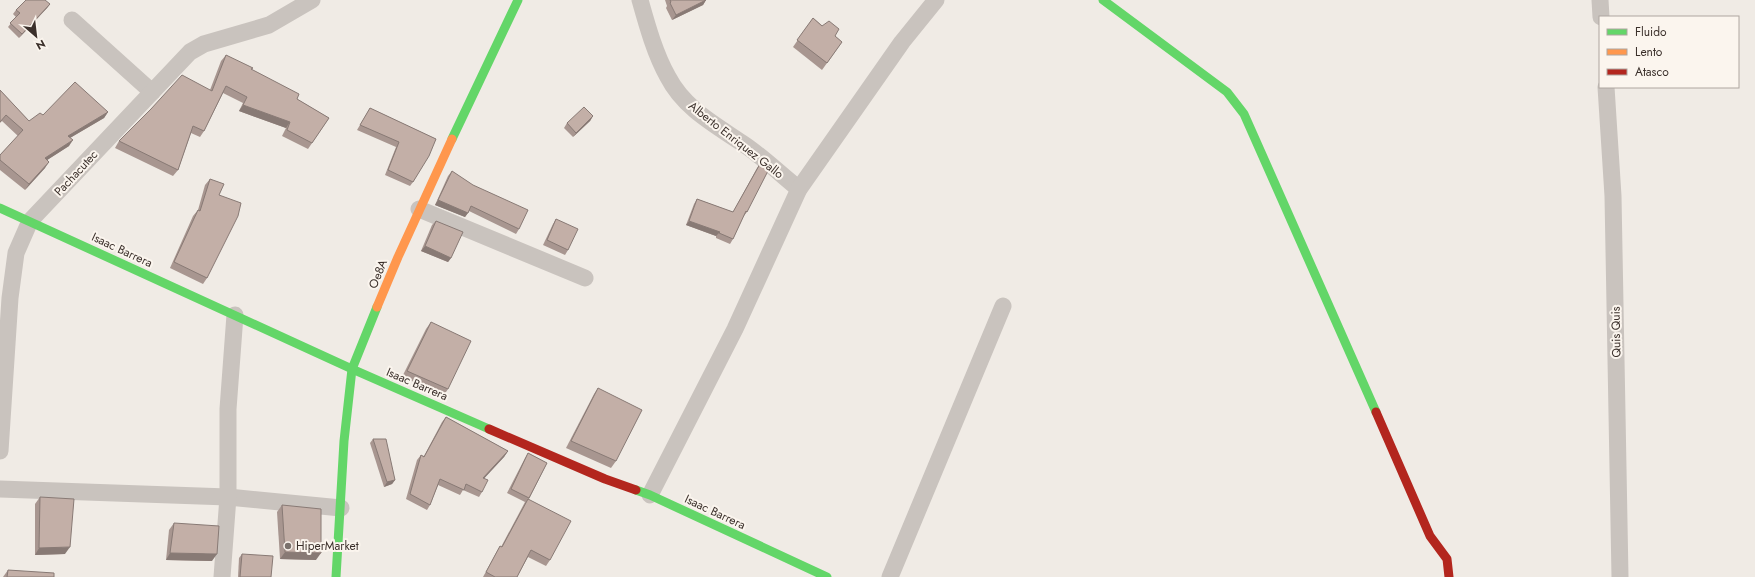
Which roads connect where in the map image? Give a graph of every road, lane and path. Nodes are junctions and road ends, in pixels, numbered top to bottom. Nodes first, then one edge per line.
1 (312, 0) edge
2 (518, 0) edge
3 (640, 0) edge
4 (936, 0) edge
5 (1104, 0) edge
6 (1600, 0) edge
7 (1601, 16) edge
8 (72, 20) dead end
9 (1606, 88) edge
10 (152, 92) junction
11 (799, 189) junction
12 (0, 208) edge
13 (419, 209) junction
14 (30, 221) junction
15 (585, 278) dead end
16 (1003, 306) dead end
17 (235, 316) junction
18 (352, 369) junction
19 (0, 451) edge
20 (0, 489) edge
21 (650, 495) junction
22 (228, 497) junction
23 (341, 508) junction
24 (820, 575) edge
25 (222, 577) edge
26 (336, 577) edge
27 (890, 577) edge
28 (1449, 577) edge
29 (1620, 577) edge

1 - 10 street, Pachacutec
2 - 13 street, Oe8A
3 - 11 street, Alberto Enriquez Gallo
4 - 11 street
5 - 28 street
6 - 7 street
8 - 10 street
9 - 29 street, Quis Quis
10 - 14 street, Pachacutec
11 - 21 street
12 - 14 street, Isaac Barrera
13 - 15 street
13 - 18 street, Oe8A
14 - 17 street, Isaac Barrera
14 - 19 street, Pachacutec
16 - 27 street
17 - 18 street, Isaac Barrera
17 - 22 street
18 - 21 street, Isaac Barrera
18 - 23 street, Oe8A
20 - 22 street
21 - 24 street, Isaac Barrera
22 - 23 street
22 - 25 street
23 - 26 street, Oe8A

